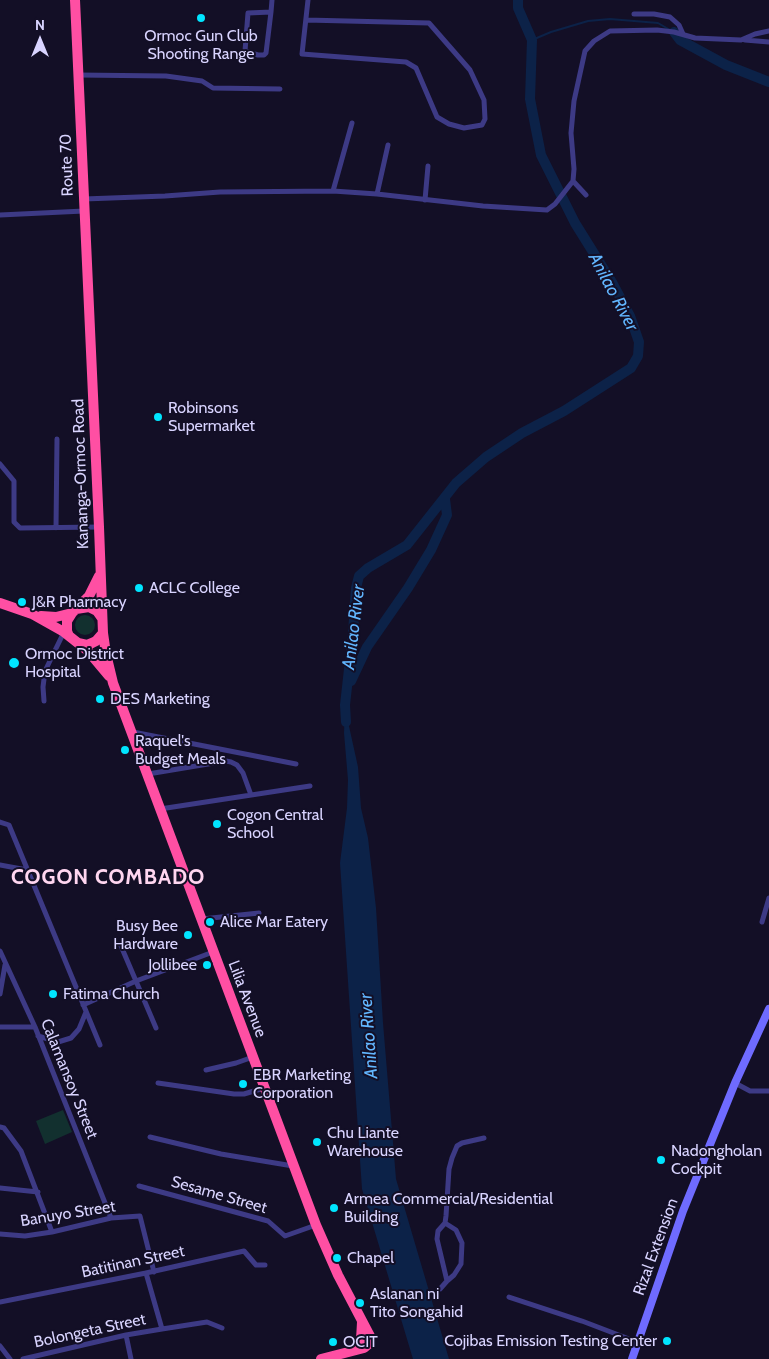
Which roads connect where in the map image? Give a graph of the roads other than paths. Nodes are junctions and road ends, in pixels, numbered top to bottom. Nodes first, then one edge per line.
1 (75, 0) edge
2 (272, 0) edge
3 (308, 0) edge
4 (271, 12) junction
5 (634, 14) dead end
6 (306, 20) junction
7 (769, 31) edge
8 (683, 34) junction
9 (741, 40) junction
10 (769, 42) edge
11 (78, 74) junction
12 (280, 90) dead end
13 (352, 123) dead end
14 (388, 145) dead end
15 (428, 166) dead end
16 (573, 181) junction
17 (333, 191) junction
18 (377, 194) junction
19 (586, 195) dead end
20 (83, 198) junction
21 (424, 200) junction
22 (84, 211) junction
23 (0, 216) edge
24 (90, 330) joint
25 (57, 439) dead end
26 (0, 464) edge
27 (100, 527) junction
28 (56, 528) junction
29 (100, 573) junction
30 (0, 603) edge
31 (74, 611) junction
32 (32, 614) junction
33 (102, 618) junction
34 (103, 633) junction
35 (70, 637) junction
36 (113, 683) junction
37 (44, 701) dead end
38 (132, 732) junction
39 (296, 764) dead end
40 (148, 774) junction
41 (310, 786) dead end
42 (251, 795) junction
43 (160, 809) junction
44 (0, 822) edge
45 (0, 865) edge
46 (27, 870) junction
47 (769, 898) edge
48 (259, 913) dead end
49 (201, 919) junction
50 (762, 922) dead end
51 (121, 946) dead end
52 (0, 951) edge
53 (213, 952) junction
54 (5, 963) junction
55 (136, 981) junction
56 (0, 994) edge
57 (84, 1005) junction
58 (769, 1008) edge
59 (86, 1012) junction
60 (0, 1026) edge
61 (35, 1027) junction
62 (156, 1028) dead end
63 (38, 1036) junction
64 (100, 1045) dead end
65 (253, 1057) junction
66 (206, 1070) dead end
67 (158, 1083) dead end
68 (735, 1084) junction
69 (264, 1088) junction
70 (769, 1091) edge
71 (0, 1127) edge
72 (150, 1137) dead end
73 (484, 1138) dead end
74 (294, 1166) junction
75 (139, 1186) dead end
76 (0, 1188) edge
77 (38, 1192) junction
78 (111, 1218) junction
79 (445, 1223) junction
80 (316, 1225) junction
81 (52, 1232) junction
82 (0, 1234) edge
83 (265, 1265) dead end
84 (154, 1272) junction
85 (146, 1273) junction
86 (447, 1282) junction
87 (440, 1289) dead end
88 (509, 1297) dead end
89 (0, 1302) edge
90 (222, 1328) dead end
91 (162, 1329) junction
92 (126, 1335) junction
93 (638, 1342) junction
94 (0, 1346) edge
95 (10, 1359) edge
96 (23, 1359) edge
97 (132, 1359) edge
98 (321, 1359) edge
99 (632, 1359) edge

1 - 11 highway, Route 70
2 - 4 street
3 - 6 street
4 - 4 street
5 - 8 street
6 - 6 street
7 - 9 street
8 - 9 street
8 - 16 street
9 - 10 street
11 - 12 street
11 - 20 highway, Route 70
13 - 17 street
14 - 18 street
15 - 21 street
16 - 19 street
16 - 21 street
17 - 18 street
17 - 20 street
18 - 21 street
20 - 22 highway, Route 70
22 - 23 street
22 - 24 highway, Route 70
24 - 27 highway, Kananga-Ormoc Road
25 - 28 street
26 - 28 street
27 - 28 street
27 - 29 highway, Kananga-Ormoc Road
29 - 31 highway
29 - 33 highway, Kananga-Ormoc Road
30 - 32 highway
31 - 32 highway
31 - 33 highway
31 - 35 highway
32 - 35 highway
33 - 34 highway
34 - 35 highway
34 - 36 highway
35 - 36 highway
35 - 37 street
36 - 38 highway, Lilia Avenue
38 - 39 street
38 - 40 highway, Lilia Avenue
40 - 42 street
40 - 43 highway, Lilia Avenue
41 - 42 street
42 - 43 street
43 - 49 highway, Lilia Avenue
44 - 46 street
45 - 46 street
46 - 57 street
47 - 50 street
48 - 49 street
49 - 53 highway, Lilia Avenue
51 - 55 street
52 - 54 street, Calamansoy Street
53 - 55 street
53 - 65 highway, Lilia Avenue
54 - 56 street
54 - 61 street, Calamansoy Street
55 - 57 street
55 - 62 street
57 - 59 street
58 - 68 street, Rizal Extension
59 - 63 street
59 - 64 street
60 - 61 street
61 - 63 street, Calamansoy Street
63 - 78 street, Calamansoy Street
65 - 66 street
65 - 69 highway, Lilia Avenue
67 - 69 street
68 - 70 street
68 - 93 street, Rizal Extension
69 - 74 highway, Lilia Avenue
71 - 77 street
72 - 74 street
73 - 79 street
74 - 80 highway, Lilia Avenue
75 - 80 street, Sesame Street
76 - 77 street
77 - 81 street
78 - 81 street, Banuyo Street
78 - 84 street, Banuyo Street
79 - 86 street
79 - 86 street
80 - 98 highway, Lilia Avenue
81 - 82 street, Banuyo Street
83 - 84 street, Batitinan Street
84 - 85 street, Batitinan Street
85 - 89 street, Batitinan Street
85 - 91 street
86 - 87 street
88 - 93 street
90 - 91 street, Bolongeta Street
91 - 92 street, Bolongeta Street
92 - 96 street, Bolongeta Street
92 - 97 street
93 - 99 street, Rizal Extension
94 - 95 street

